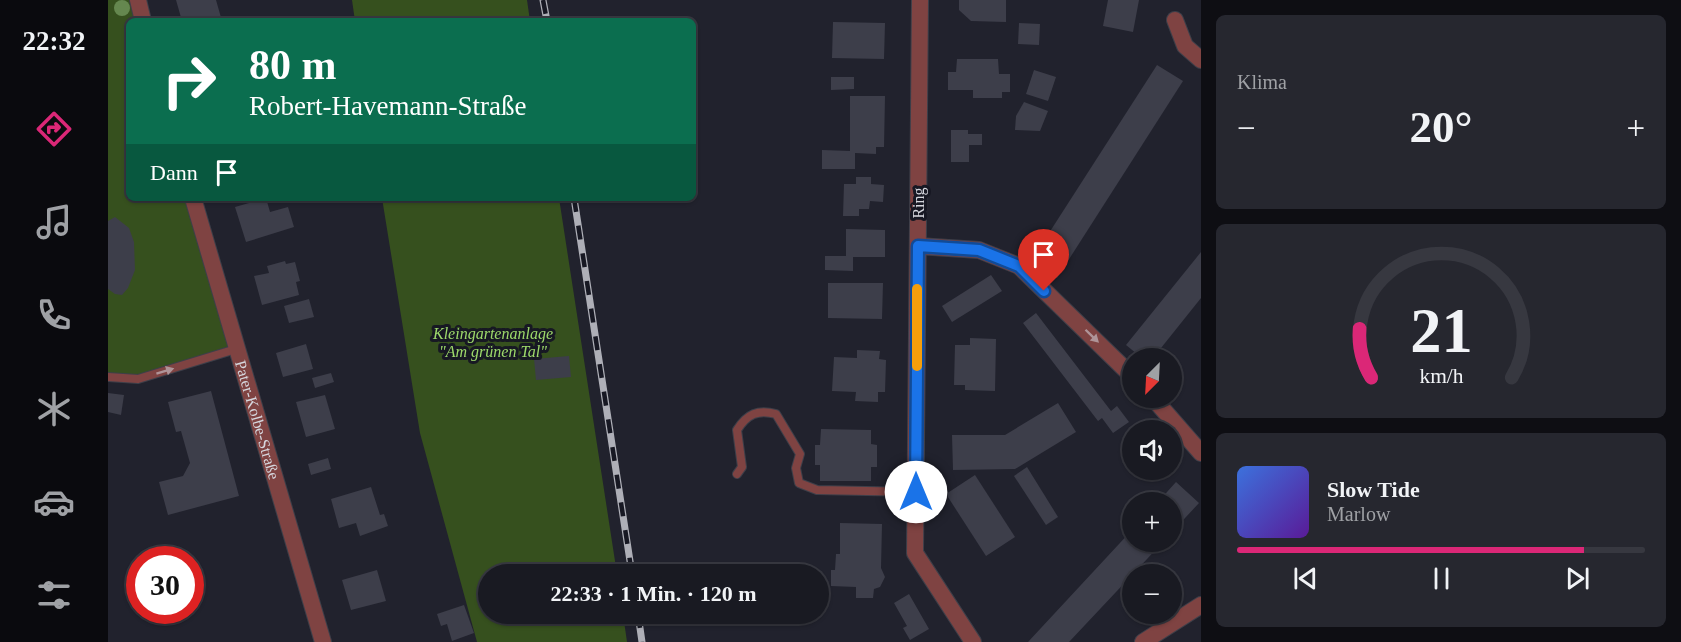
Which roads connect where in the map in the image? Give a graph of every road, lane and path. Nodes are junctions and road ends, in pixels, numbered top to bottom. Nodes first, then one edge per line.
1 (138, 0) edge
2 (920, 0) edge
3 (142, 18) edge
4 (1175, 20) dead end
5 (1201, 60) edge
6 (194, 201) edge
7 (918, 246) junction
8 (236, 349) junction
9 (1122, 366) edge
10 (108, 377) edge
11 (1163, 408) edge
12 (1201, 453) edge
13 (737, 474) dead end
14 (916, 492) junction
15 (1201, 605) edge
16 (323, 642) edge
17 (973, 642) edge
18 (1143, 642) edge

1 - 3 street
2 - 7 street, Ring
4 - 5 street
6 - 8 street, Pater-Kolbe-Straße
7 -> 9 street
7 - 14 street, Ring
10 -> 8 lane
8 - 16 street, Pater-Kolbe-Straße
11 - 12 street
13 - 14 lane
14 - 17 street, Ring
15 - 18 street

